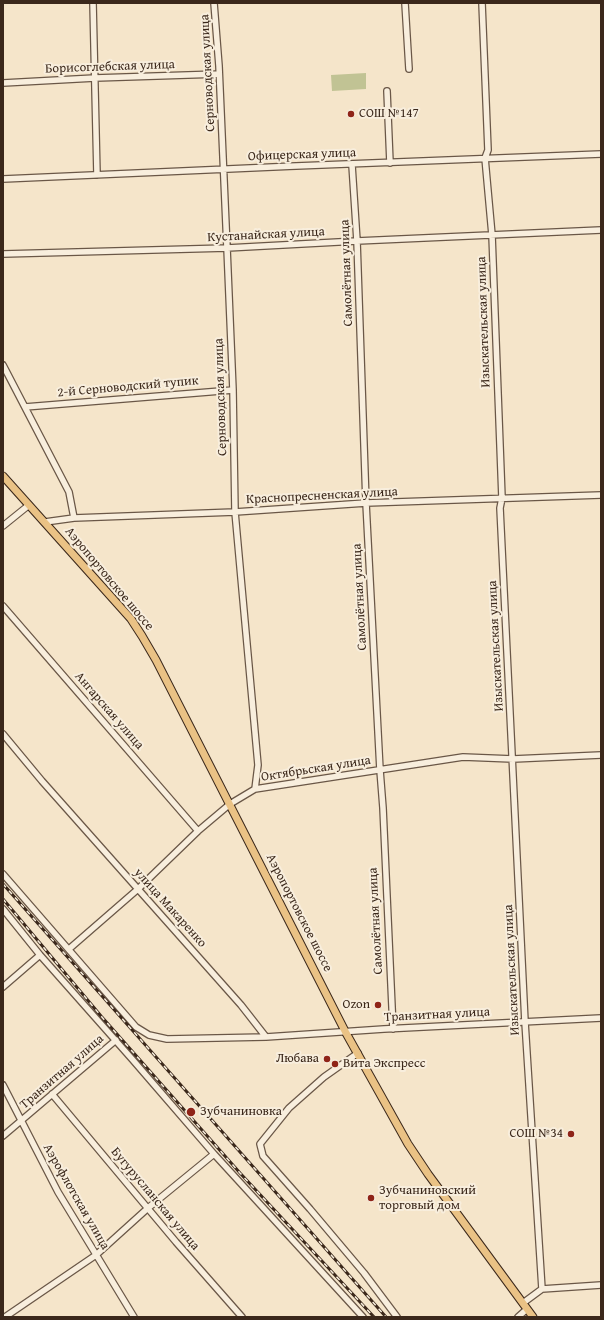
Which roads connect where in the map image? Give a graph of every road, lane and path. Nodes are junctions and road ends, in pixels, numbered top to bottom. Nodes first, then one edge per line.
1 (93, 3) edge
2 (214, 3) edge
3 (405, 3) edge
4 (482, 3) edge
5 (409, 69) dead end
6 (219, 74) junction
7 (95, 78) junction
8 (3, 83) edge
9 (387, 92) dead end
10 (601, 154) edge
11 (485, 158) junction
12 (390, 163) junction
13 (352, 165) junction
14 (224, 168) junction
15 (97, 175) junction
16 (3, 179) edge
17 (601, 230) edge
18 (492, 234) junction
19 (357, 240) junction
20 (227, 248) junction
21 (3, 254) edge
22 (3, 365) edge
23 (233, 390) junction
24 (26, 407) junction
25 (3, 476) edge
26 (601, 494) edge
27 (502, 498) junction
28 (366, 503) junction
29 (29, 505) junction
30 (236, 512) junction
31 (74, 518) junction
32 (45, 522) junction
33 (3, 526) edge
34 (3, 606) edge
35 (3, 734) edge
36 (601, 755) edge
37 (513, 759) junction
38 (380, 770) junction
39 (255, 789) junction
40 (230, 804) junction
41 (198, 831) junction
42 (3, 874) edge
43 (138, 889) junction
44 (3, 909) edge
45 (69, 949) junction
46 (40, 955) junction
47 (3, 987) edge
48 (601, 1018) edge
49 (525, 1022) junction
50 (393, 1029) junction
51 (346, 1033) junction
52 (266, 1038) junction
53 (116, 1040) junction
54 (358, 1053) junction
55 (3, 1085) edge
56 (52, 1094) junction
57 (21, 1121) junction
58 (3, 1136) edge
59 (214, 1154) junction
60 (148, 1208) junction
61 (96, 1255) junction
62 (601, 1285) edge
63 (542, 1289) junction
64 (525, 1306) junction
65 (6, 1317) edge
66 (134, 1317) edge
67 (242, 1317) edge
68 (363, 1317) edge
69 (397, 1317) edge
70 (518, 1317) edge
71 (533, 1317) edge

1 - 7 street
2 - 6 street, Серноводская улица
3 - 5 street
4 - 11 street, Изыскательская улица
6 - 7 street, Борисоглебская улица
6 - 14 street, Серноводская улица
7 - 8 street, Борисоглебская улица
7 - 15 street
9 - 12 street
10 - 11 street, Офицерская улица
11 - 12 street, Офицерская улица
11 - 18 street, Изыскательская улица
12 - 13 street, Офицерская улица
13 - 14 street, Офицерская улица
13 - 19 street, Самолётная улица
14 - 15 street, Офицерская улица
14 - 20 street, Серноводская улица
15 - 16 street, Офицерская улица
17 - 18 street, Кустанайская улица
18 - 19 street, Кустанайская улица
18 - 27 street, Изыскательская улица
19 - 20 street, Кустанайская улица
19 - 28 street, Самолётная улица
20 - 21 street, Кустанайская улица
20 - 23 street, Серноводская улица
22 - 24 street, Аэропортовское шоссе
23 - 24 street, 2-й Серноводский тупик
23 - 30 street, Серноводская улица
24 - 31 street, Аэропортовское шоссе
25 - 29 main road, Аэропортовское шоссе
26 - 27 street, Краснопресненская улица
27 - 28 street, Краснопресненская улица
27 - 37 street, Изыскательская улица
28 - 30 street, Краснопресненская улица
28 - 38 street, Самолётная улица
29 - 32 main road, Аэропортовское шоссе
29 - 33 street
30 - 31 street, Краснопресненская улица
30 - 39 street, Серноводская улица
31 - 32 street, Краснопресненская улица
32 - 40 main road, Аэропортовское шоссе
34 - 41 street, Ангарская улица
35 - 43 street, улица Макаренко
36 - 37 street, Октябрьская улица
37 - 38 street, Октябрьская улица
37 - 49 street, Изыскательская улица
38 - 39 street, Октябрьская улица
38 - 50 street, Самолётная улица
39 - 40 street, Октябрьская улица
40 - 41 street, Октябрьская улица
40 - 51 main road, Аэропортовское шоссе
41 - 43 street, Октябрьская улица
42 - 45 street
43 - 45 street, Октябрьская улица
43 - 52 street, улица Макаренко
44 - 46 street
45 - 52 street
46 - 47 street
46 - 53 street
48 - 49 street, Транзитная улица
49 - 50 street, Транзитная улица
49 - 63 street, Изыскательская улица
50 - 51 street, Транзитная улица
51 - 52 street
51 - 54 main road, Аэропортовское шоссе
53 - 56 street, Транзитная улица
53 - 59 street
54 - 64 main road, Аэропортовское шоссе
54 - 69 street
55 - 57 street, Аэрофлотская улица
56 - 57 street, Транзитная улица
56 - 60 street, Бугурусланская улица
57 - 58 street, Транзитная улица
57 - 61 street, Аэрофлотская улица
59 - 60 street
59 - 68 street
60 - 61 street
60 - 67 street, Бугурусланская улица
61 - 65 street
61 - 66 street, Аэрофлотская улица
62 - 63 street
63 - 64 street
64 - 70 street
64 - 71 main road, Аэропортовское шоссе

